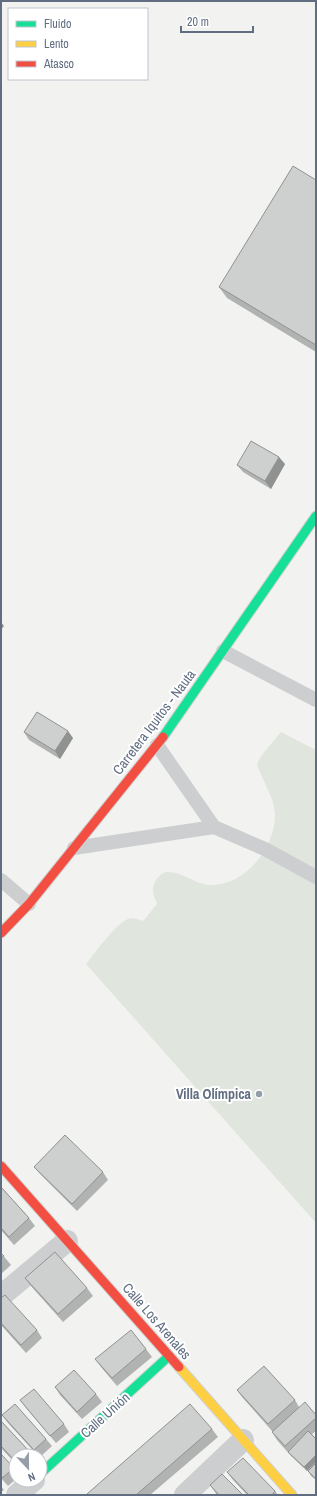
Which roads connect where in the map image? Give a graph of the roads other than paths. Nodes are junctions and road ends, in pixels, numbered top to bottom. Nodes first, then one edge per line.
1 (316, 516) edge
2 (223, 651) junction
3 (316, 700) edge
4 (157, 744) junction
5 (214, 827) junction
6 (74, 848) junction
7 (316, 877) edge
8 (1, 880) edge
9 (29, 904) junction
10 (1, 933) edge
11 (1, 1166) edge
12 (67, 1241) junction
13 (1, 1296) edge
14 (169, 1356) junction
15 (243, 1440) junction
16 (48, 1467) edge
17 (25, 1488) edge
18 (17, 1495) edge
19 (184, 1495) edge
20 (292, 1495) edge

1 - 2 street, Carretera Iquitos - Nauta
2 - 3 lane
2 - 4 street, Carretera Iquitos - Nauta
4 - 5 lane
4 - 6 street, Carretera Iquitos - Nauta
5 - 6 lane
5 - 7 lane
6 - 9 street, Carretera Iquitos - Nauta
8 - 9 lane
9 - 10 street, Carretera Iquitos - Nauta
11 - 12 street, Calle Los Arenales
12 - 13 street
12 - 14 street, Calle Los Arenales
14 - 15 street, Calle Los Arenales
14 - 16 street, Calle Unión
15 - 19 street
15 - 20 street, Calle Los Arenales
17 - 18 street

